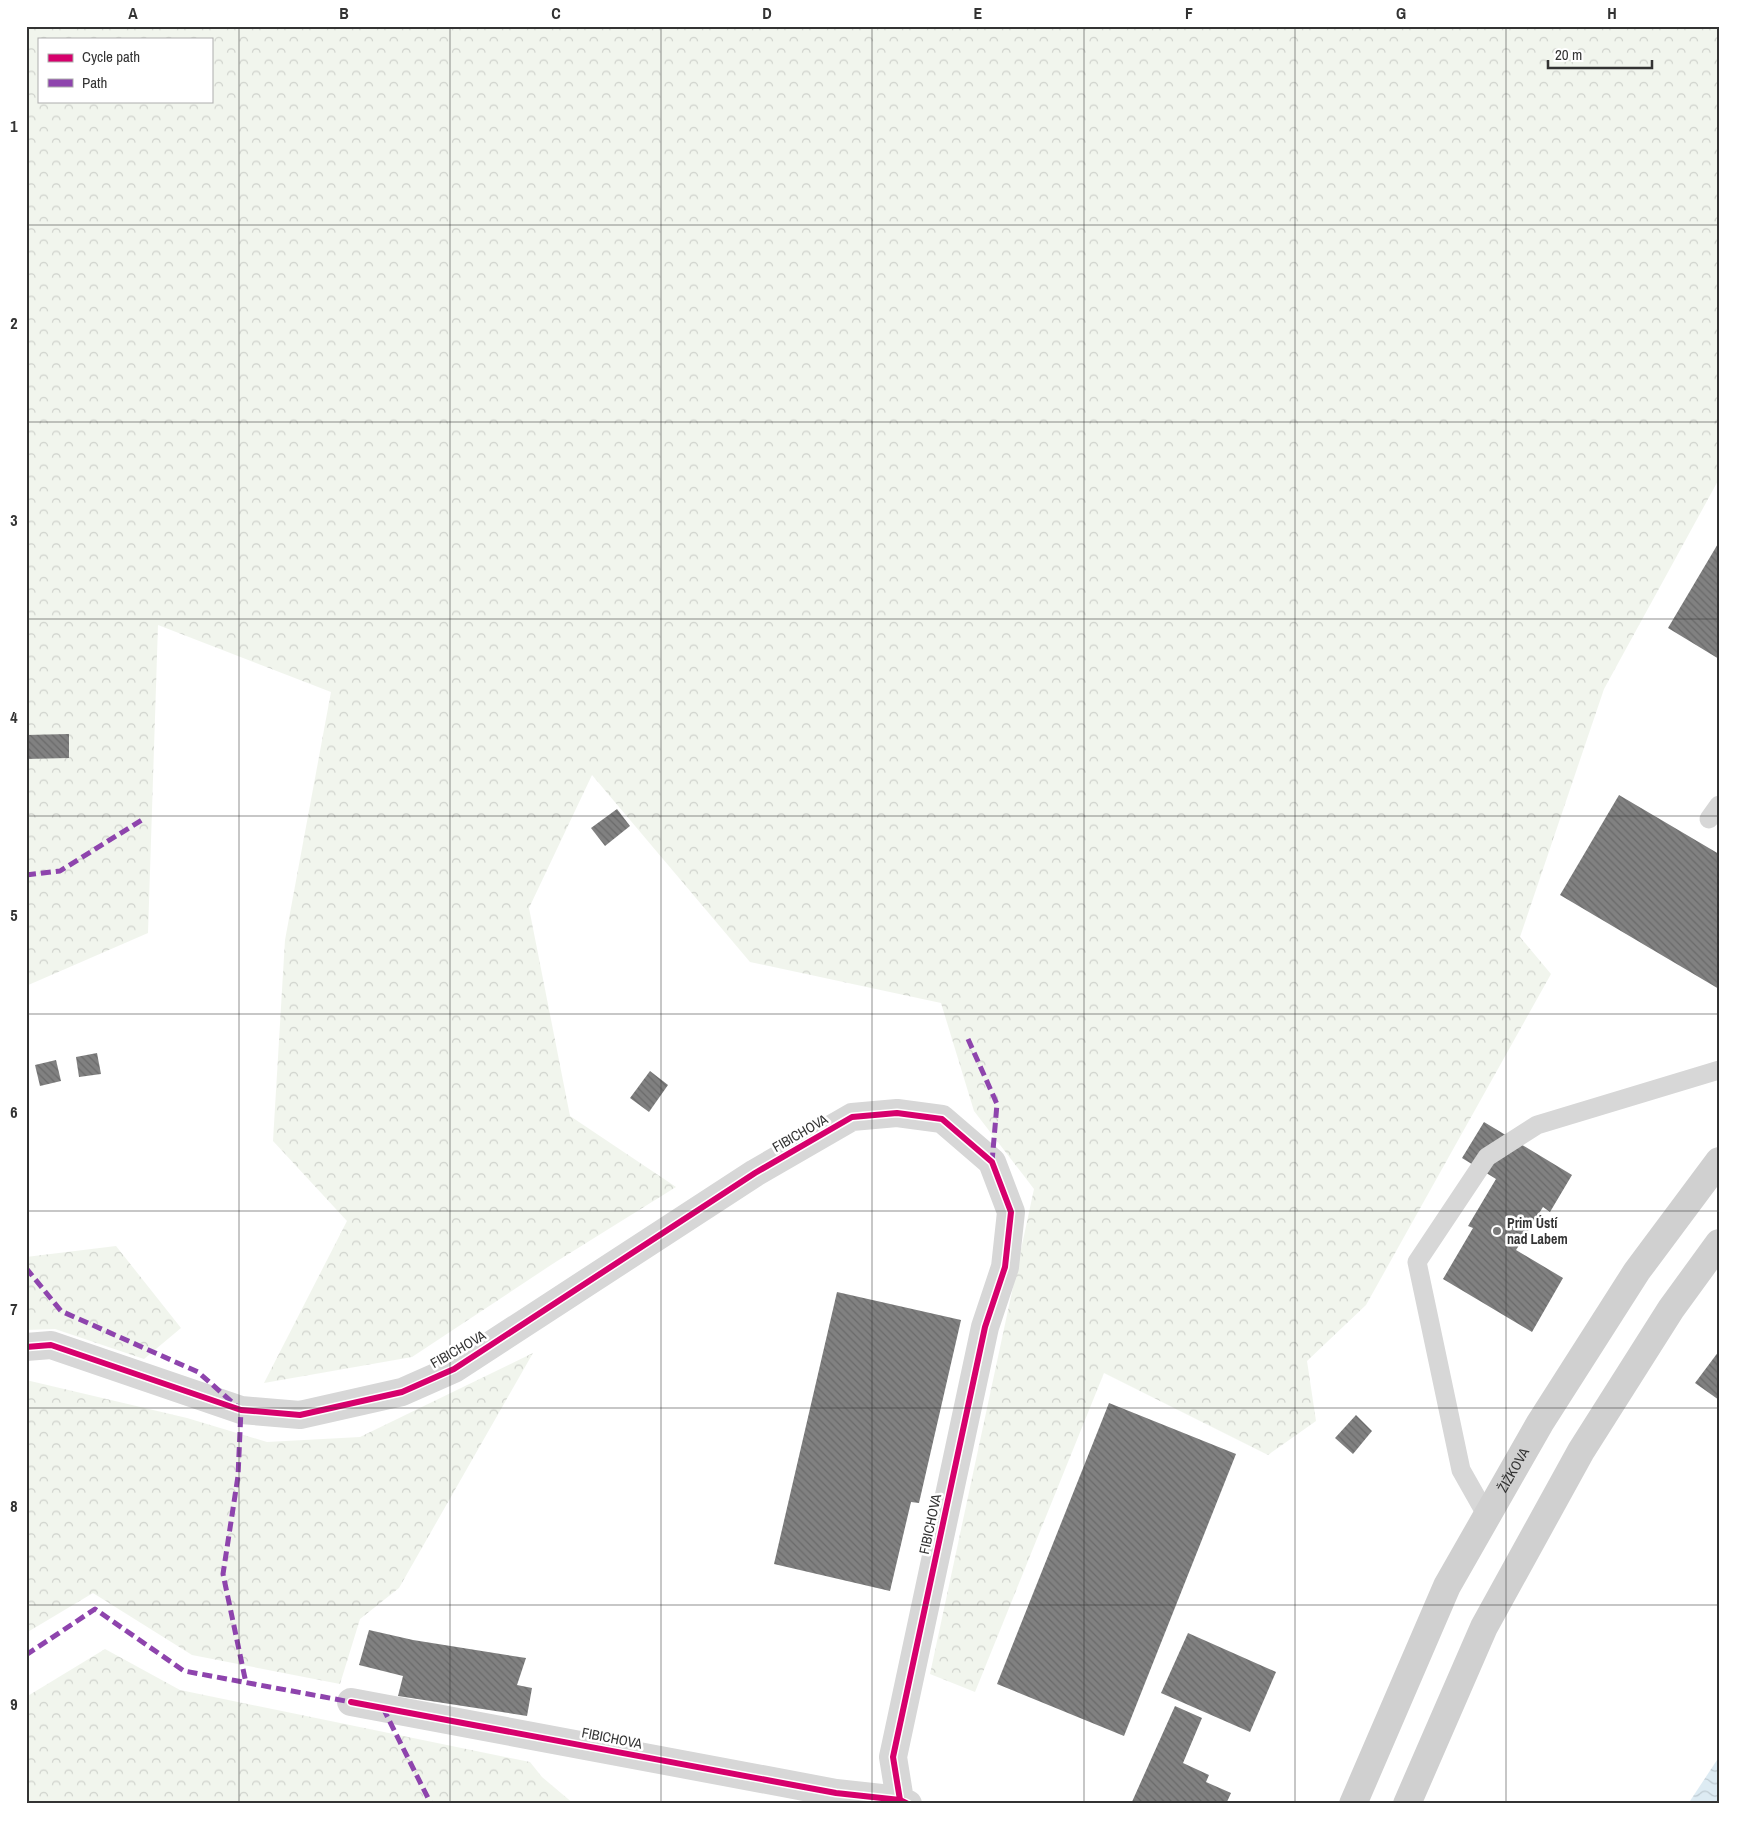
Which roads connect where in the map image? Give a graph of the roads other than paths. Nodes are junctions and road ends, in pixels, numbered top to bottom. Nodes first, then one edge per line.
1 (1719, 1070) edge
2 (1719, 1161) edge
3 (1719, 1243) edge
4 (26, 1347) edge
5 (1487, 1516) junction
6 (351, 1702) dead end
7 (904, 1802) edge
8 (1353, 1804) edge
9 (1408, 1804) edge

1 - 5 lane
2 - 5 main road, ŽIŽKOVA
3 - 9 main road
4 - 7 street, FIBICHOVA
5 - 8 main road, ŽIŽKOVA
6 - 7 street, FIBICHOVA

